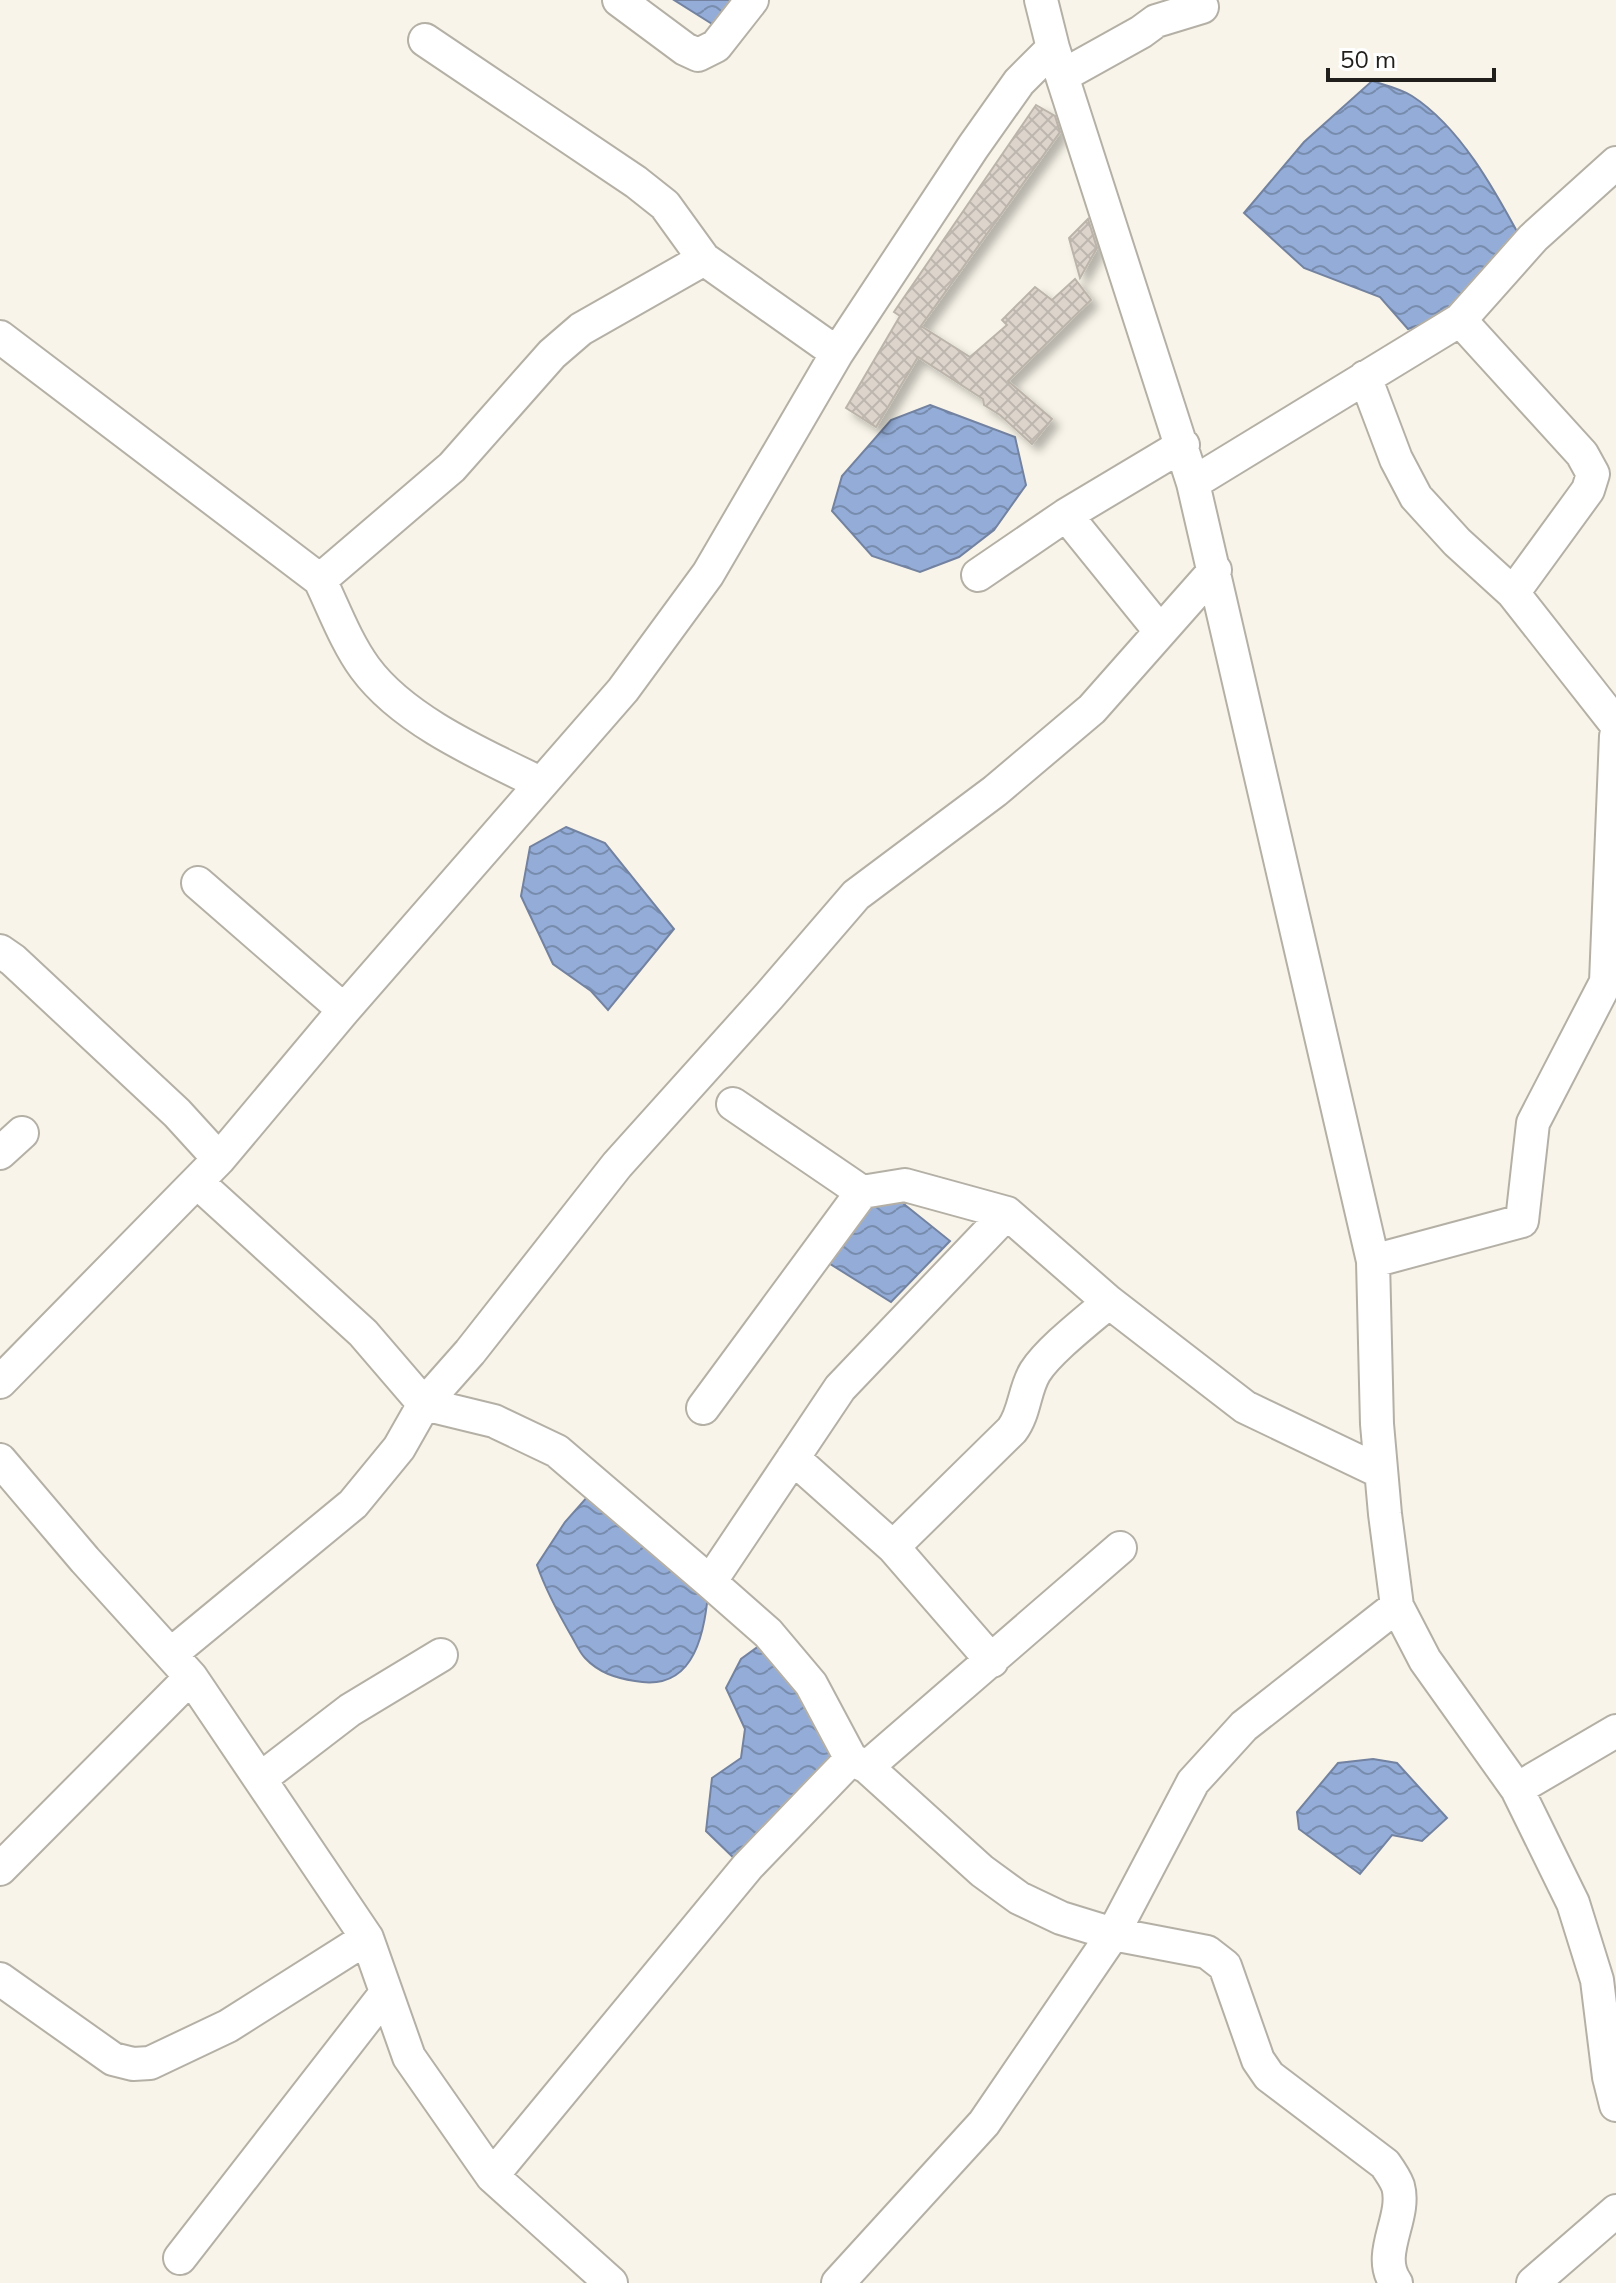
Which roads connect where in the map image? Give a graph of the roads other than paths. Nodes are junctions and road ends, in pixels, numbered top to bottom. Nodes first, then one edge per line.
1 (619, 0) edge
2 (752, 0) edge
3 (1041, 0) edge
4 (1202, 7) dead end
5 (425, 40) dead end
6 (1058, 62) junction
7 (1616, 163) edge
8 (704, 259) junction
9 (1460, 320) junction
10 (0, 337) edge
11 (837, 353) junction
12 (1365, 377) junction
13 (1183, 445) junction
14 (1193, 483) junction
15 (1066, 515) junction
16 (1215, 570) junction
17 (978, 575) dead end
18 (320, 580) junction
19 (1513, 593) junction
20 (1160, 631) junction
21 (1616, 724) edge
22 (1616, 736) edge
23 (540, 783) junction
24 (198, 883) dead end
25 (0, 951) edge
26 (344, 1010) junction
27 (733, 1104) dead end
28 (219, 1159) junction
29 (197, 1182) junction
30 (862, 1192) junction
31 (1007, 1213) junction
32 (1373, 1261) junction
33 (1109, 1302) junction
34 (0, 1382) edge
35 (424, 1404) junction
36 (703, 1408) dead end
37 (793, 1458) junction
38 (0, 1460) edge
39 (1381, 1472) junction
40 (893, 1547) junction
41 (1120, 1548) dead end
42 (710, 1582) junction
43 (1397, 1606) junction
44 (441, 1655) dead end
45 (992, 1661) junction
46 (181, 1666) junction
47 (1616, 1731) edge
48 (859, 1763) junction
49 (260, 1779) junction
50 (1517, 1789) junction
51 (0, 1869) edge
52 (1113, 1934) junction
53 (367, 1938) junction
54 (0, 1979) edge
55 (386, 1993) junction
56 (1616, 2105) edge
57 (492, 2176) junction
58 (1616, 2211) edge
59 (180, 2258) dead end
60 (611, 2283) edge
61 (838, 2283) edge
62 (1396, 2283) edge
63 (1533, 2283) edge

1 - 2 street
3 - 6 street
4 - 6 street
5 - 8 street
6 - 11 street
6 - 13 street
7 - 9 street
8 - 11 street
8 - 18 street
9 - 12 street
9 - 19 street
10 - 18 street
11 - 23 street
12 - 14 street
12 - 19 street
13 - 14 street
13 - 15 street
14 - 16 street
15 - 17 street
15 - 20 street
16 - 20 street
16 - 32 street
18 - 23 street
19 - 21 street
20 - 35 street
22 - 32 street
23 - 26 street
24 - 26 street
25 - 28 street
26 - 28 street
27 - 30 street
28 - 29 street
29 - 34 street
29 - 35 street
30 - 31 street
30 - 36 street
31 - 33 street
31 - 37 street
32 - 39 street
33 - 39 street
33 - 40 street
35 - 42 street
35 - 46 street
37 - 40 street
37 - 42 street
38 - 46 street
39 - 43 street
40 - 45 street
41 - 45 street
42 - 48 street
43 - 50 street
43 - 52 street
44 - 49 street
45 - 48 street
46 - 49 street
46 - 51 street
47 - 50 street
48 - 52 street
48 - 57 street
49 - 53 street
50 - 56 street
52 - 61 street
52 - 62 street
53 - 54 street
53 - 55 street
55 - 57 street
55 - 59 street
57 - 60 street
58 - 63 street

